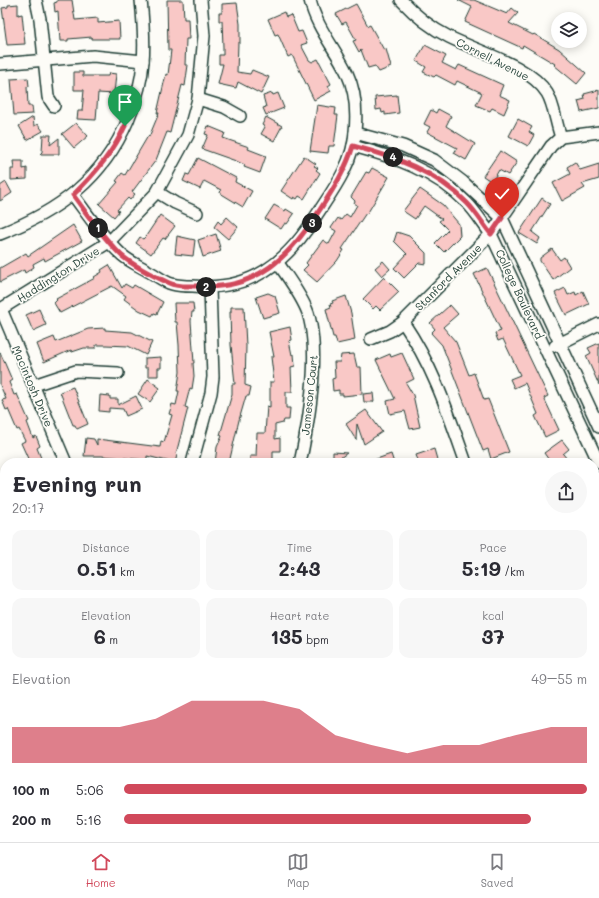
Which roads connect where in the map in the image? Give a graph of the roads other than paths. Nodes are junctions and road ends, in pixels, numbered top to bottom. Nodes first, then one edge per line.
1 (36, 0) edge
2 (141, 0) edge
3 (202, 0) edge
4 (310, 0) edge
5 (401, 0) edge
6 (45, 60) junction
7 (143, 61) junction
8 (0, 64) edge
9 (198, 99) junction
10 (54, 106) dead end
11 (240, 116) dead end
12 (599, 132) edge
13 (355, 133) junction
14 (561, 137) junction
15 (353, 146) junction
16 (157, 192) junction
17 (73, 195) junction
18 (197, 213) dead end
19 (502, 218) junction
20 (0, 234) edge
21 (491, 234) junction
22 (109, 242) junction
23 (278, 263) junction
24 (210, 288) junction
25 (1, 309) edge
26 (403, 322) junction
27 (599, 324) edge
28 (371, 339) dead end
29 (560, 344) junction
30 (547, 350) junction
31 (118, 373) dead end
32 (34, 385) junction
33 (595, 409) edge
34 (599, 427) edge
35 (64, 458) edge
36 (193, 458) edge
37 (301, 458) edge
38 (464, 458) edge
39 (596, 458) edge

1 - 6 street
2 - 7 street
3 - 9 street, Haddington Drive
4 - 13 street
5 - 14 street, Cornell Avenue
6 - 7 street
6 - 8 street
6 - 10 street
7 - 17 street
9 - 11 street
9 - 16 street, Haddington Drive
12 - 14 street
13 - 15 street
13 - 19 street, College Boulevard
14 - 19 street, Stanford Avenue
15 - 21 street, College Boulevard
15 - 23 street
16 - 18 street
16 - 22 street, Haddington Drive
17 - 20 street
17 - 22 street
19 - 21 street, Stanford Avenue
19 - 29 street, College Boulevard
21 - 26 street, Stanford Avenue
21 - 30 street, College Boulevard
22 - 24 street
22 - 25 street, Haddington Drive
23 - 24 street
23 - 37 street, Jameson Court
24 - 36 street
25 - 32 street, Macintosh Drive
26 - 28 street, Stanford Avenue
26 - 38 street
27 - 29 street
29 - 30 street
29 - 33 street, College Boulevard
30 - 39 street, College Boulevard
31 - 32 street
32 - 35 street, Macintosh Drive
33 - 34 street, College Boulevard

